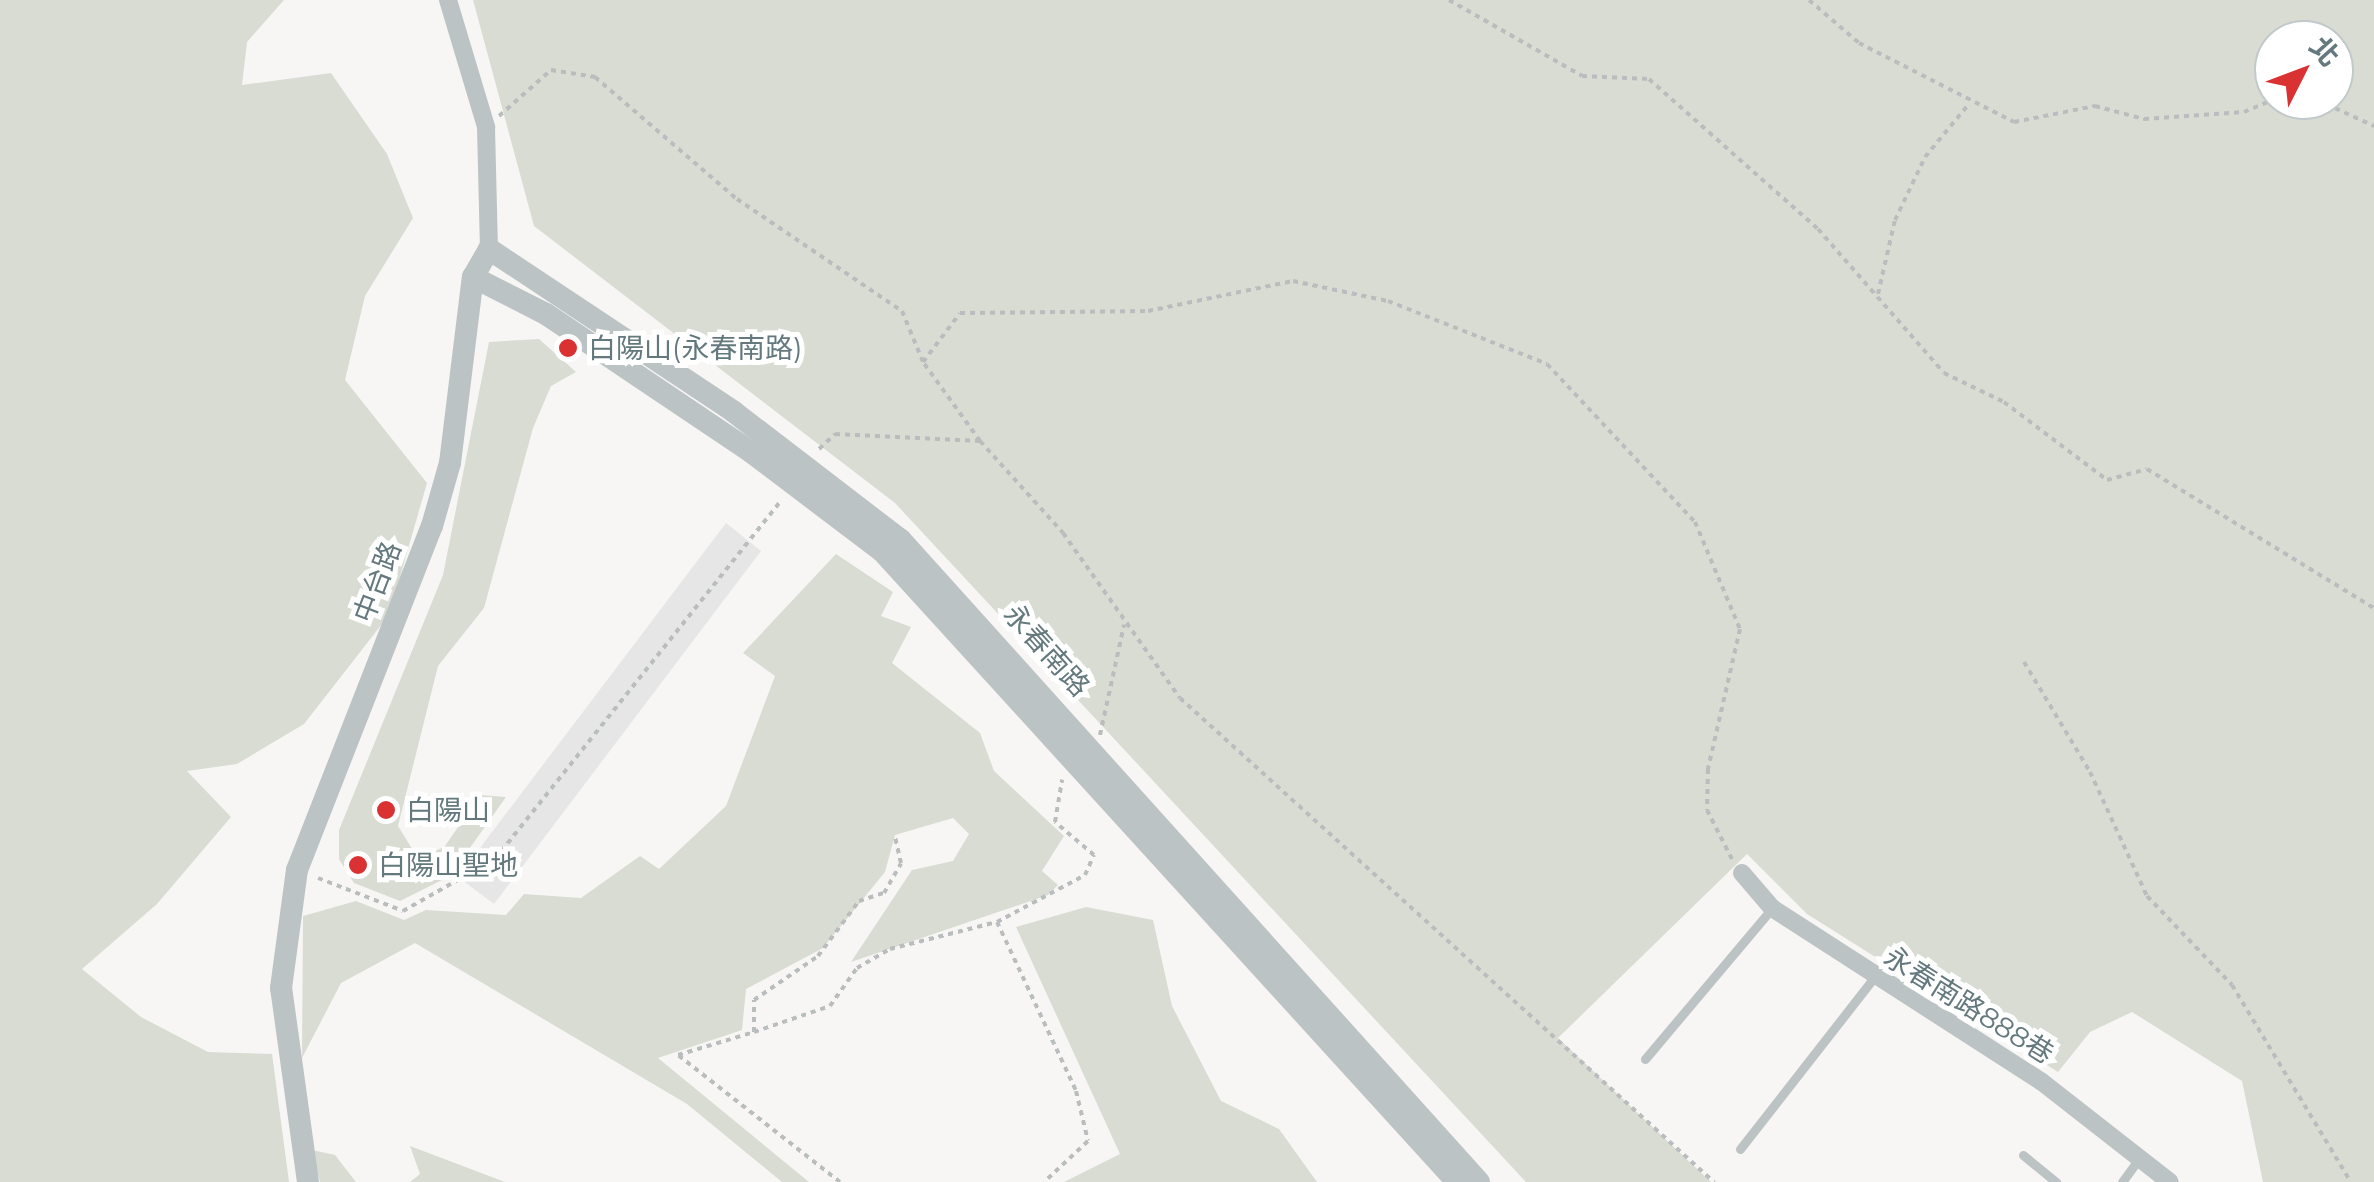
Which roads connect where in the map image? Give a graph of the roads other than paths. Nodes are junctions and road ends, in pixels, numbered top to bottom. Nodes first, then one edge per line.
1 (448, 0) edge
2 (489, 249) junction
3 (473, 277) junction
4 (984, 641) junction
5 (1090, 770) junction
6 (1742, 873) road end
7 (1772, 908) junction
8 (1872, 978) junction
9 (1645, 1059) dead end
10 (1740, 1149) dead end
11 (2023, 1156) dead end
12 (2140, 1157) junction
13 (308, 1182) edge
14 (1457, 1182) edge
15 (1479, 1182) edge
16 (2056, 1182) edge
17 (2122, 1182) edge
18 (2170, 1182) edge

1 - 2 street
2 - 3 street, 中台路
2 - 4 street, 永春南路
3 - 4 street, 永春南路
3 - 13 street, 中台路
4 - 5 street, 永春南路
5 - 14 street, 永春南路
5 - 15 street, 永春南路
6 - 7 street, 永春南路888巷
7 - 8 street, 永春南路888巷
7 - 9 lane
8 - 10 lane
8 - 12 street, 永春南路888巷
11 - 16 lane
12 - 17 lane
12 - 18 street, 永春南路888巷

